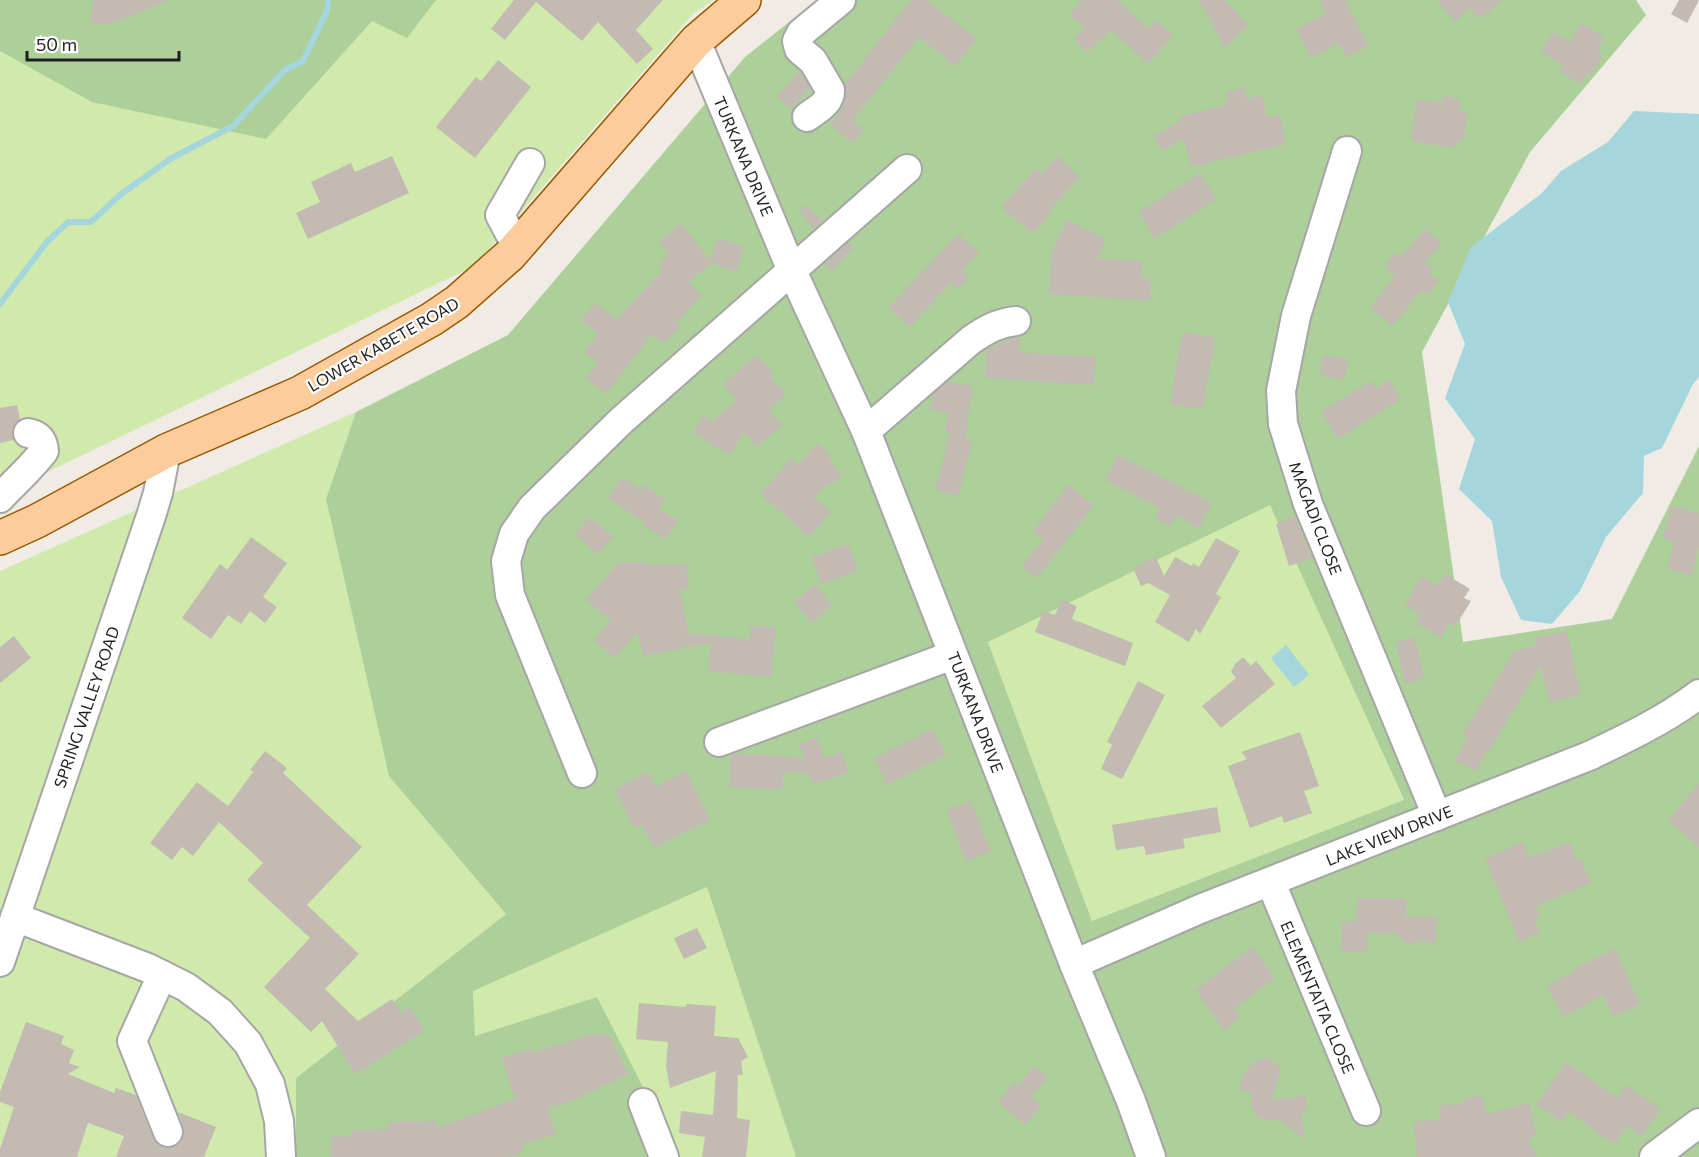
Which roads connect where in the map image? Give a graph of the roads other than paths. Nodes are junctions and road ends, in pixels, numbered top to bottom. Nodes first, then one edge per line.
1 (744, 0) edge
2 (841, 0) edge
3 (696, 41) junction
4 (807, 117) dead end
5 (1347, 151) dead end
6 (530, 163) dead end
7 (908, 169) dead end
8 (517, 247) junction
9 (792, 271) junction
10 (1017, 321) dead end
11 (866, 431) junction
12 (28, 433) dead end
13 (166, 451) junction
14 (0, 498) edge
15 (0, 538) edge
16 (953, 655) junction
17 (1699, 694) edge
18 (719, 742) dead end
19 (582, 772) dead end
20 (1437, 816) junction
21 (1271, 883) junction
22 (15, 917) junction
23 (0, 962) edge
24 (1074, 964) junction
25 (162, 975) junction
26 (643, 1103) dead end
27 (1366, 1111) dead end
28 (1699, 1123) edge
29 (168, 1132) dead end
30 (282, 1157) edge
31 (664, 1157) edge
32 (1151, 1157) edge
33 (1654, 1157) edge

1 - 3 main road, LOWER KABETE ROAD
2 - 4 street
3 - 8 main road, LOWER KABETE ROAD
3 - 9 street, TURKANA DRIVE
5 - 20 street, MAGADI CLOSE
6 - 8 street
7 - 9 street
8 - 13 main road, LOWER KABETE ROAD
9 - 11 street, TURKANA DRIVE
9 - 19 street
10 - 11 street
11 - 16 street, TURKANA DRIVE
12 - 14 street
13 - 15 main road, LOWER KABETE ROAD
13 - 22 street, SPRING VALLEY ROAD
16 - 18 street
16 - 24 street, TURKANA DRIVE
17 - 20 street, LAKE VIEW DRIVE
20 - 21 street, LAKE VIEW DRIVE
21 - 24 street, LAKE VIEW DRIVE
21 - 27 street, ELEMENTAITA CLOSE
22 - 23 street, SPRING VALLEY ROAD
22 - 25 street
24 - 32 street, TURKANA DRIVE
25 - 29 street
25 - 30 street
26 - 31 street
28 - 33 street

